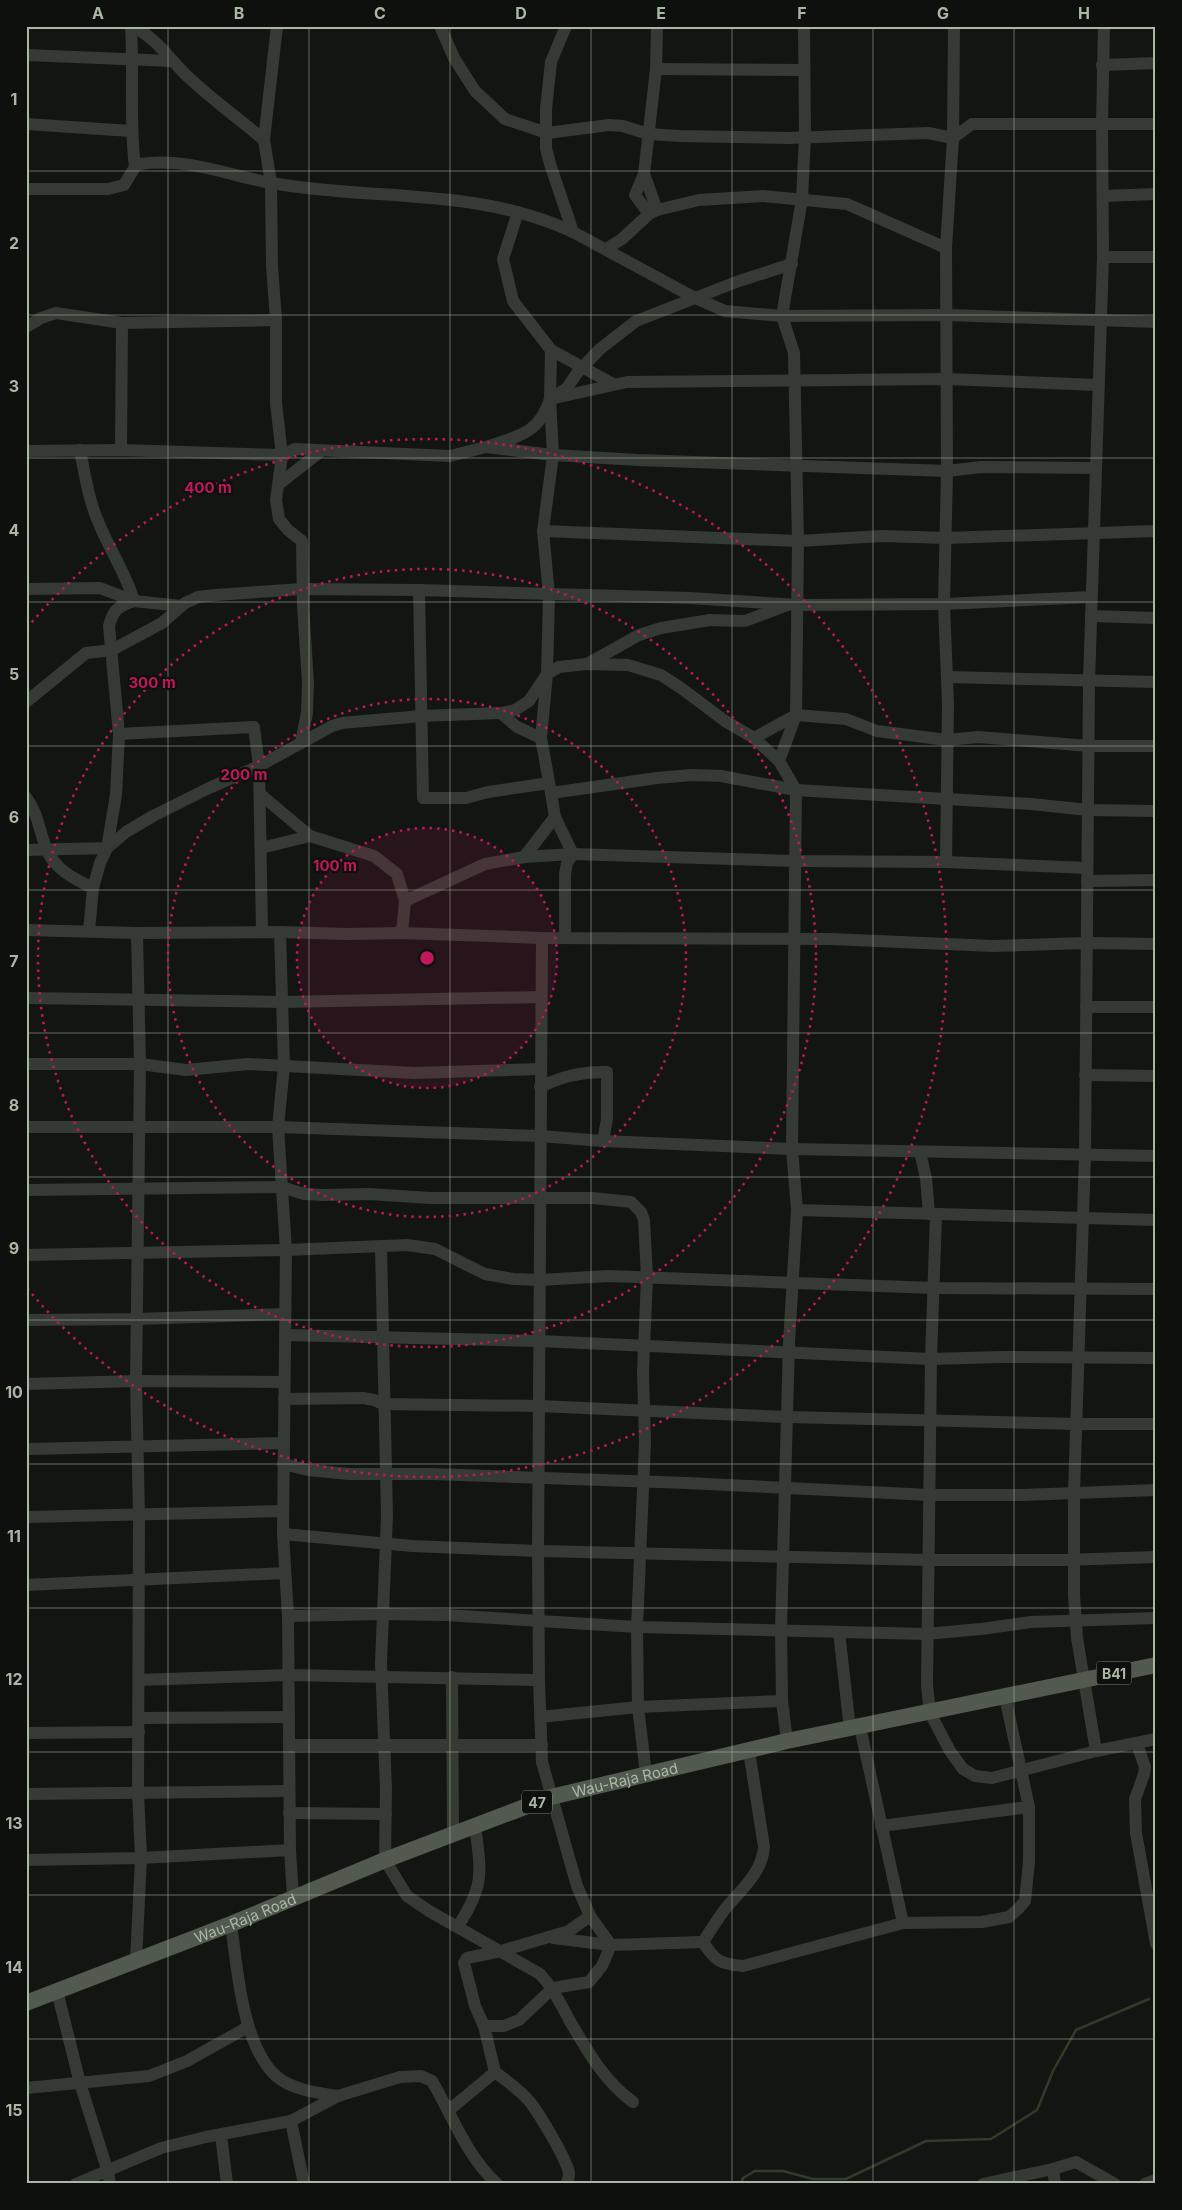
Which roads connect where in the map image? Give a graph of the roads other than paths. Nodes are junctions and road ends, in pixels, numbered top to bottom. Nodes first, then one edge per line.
1 (131, 26) edge
2 (277, 26) edge
3 (440, 26) edge
4 (566, 26) edge
5 (657, 26) edge
6 (804, 26) edge
7 (954, 26) edge
8 (1104, 26) edge
9 (26, 55) edge
10 (133, 61) junction
11 (172, 61) junction
12 (1156, 63) edge
13 (1102, 65) junction
14 (656, 69) junction
15 (803, 70) junction
16 (26, 124) edge
17 (1102, 124) junction
18 (1156, 124) edge
19 (131, 131) junction
20 (547, 133) junction
21 (648, 134) junction
22 (805, 136) junction
23 (953, 138) junction
24 (264, 140) junction
25 (136, 167) junction
26 (271, 183) junction
27 (26, 189) edge
28 (1156, 194) edge
29 (1103, 196) junction
30 (802, 199) junction
31 (518, 212) junction
32 (653, 212) junction
33 (573, 232) junction
34 (946, 248) junction
35 (606, 249) junction
36 (1103, 257) junction
37 (1156, 257) edge
38 (792, 264) junction
39 (695, 298) junction
40 (947, 315) junction
41 (782, 316) junction
42 (276, 320) junction
43 (1100, 321) junction
44 (1156, 322) edge
45 (122, 323) junction
46 (26, 327) edge
47 (551, 350) junction
48 (582, 367) junction
49 (947, 379) junction
50 (793, 380) junction
51 (613, 384) junction
52 (1098, 385) junction
53 (550, 399) junction
54 (486, 447) junction
55 (80, 450) junction
56 (121, 450) junction
57 (26, 451) edge
58 (321, 451) junction
59 (282, 455) junction
60 (553, 456) junction
61 (796, 466) junction
62 (1095, 468) junction
63 (947, 471) junction
64 (279, 484) junction
65 (543, 531) junction
66 (1156, 531) edge
67 (1093, 533) junction
68 (946, 538) junction
69 (798, 541) junction
70 (26, 588) edge
71 (302, 589) junction
72 (419, 590) junction
73 (548, 595) junction
74 (1091, 597) junction
75 (134, 600) junction
76 (944, 604) junction
77 (793, 605) junction
78 (181, 606) junction
79 (1091, 616) junction
80 (1156, 618) edge
81 (112, 650) junction
82 (587, 664) junction
83 (547, 674) junction
84 (948, 677) junction
85 (1089, 682) junction
86 (1156, 682) edge
87 (26, 702) edge
88 (501, 713) junction
89 (796, 714) junction
90 (421, 716) junction
91 (120, 734) junction
92 (541, 738) junction
93 (754, 738) junction
94 (947, 740) junction
95 (301, 742) junction
96 (1089, 746) junction
97 (1156, 746) edge
98 (779, 761) junction
99 (259, 766) junction
100 (550, 788) junction
101 (796, 790) junction
102 (260, 794) junction
103 (26, 797) edge
104 (947, 800) junction
105 (1088, 810) junction
106 (1156, 811) edge
107 (555, 817) junction
108 (310, 836) junction
109 (107, 848) junction
110 (261, 848) junction
111 (26, 850) edge
112 (47, 850) junction
113 (573, 854) junction
114 (524, 857) junction
115 (794, 862) junction
116 (946, 862) junction
117 (1087, 868) junction
118 (1156, 880) edge
119 (1087, 881) junction
120 (92, 888) junction
121 (405, 901) junction
122 (26, 930) edge
123 (89, 931) junction
124 (262, 932) junction
125 (280, 932) junction
126 (137, 933) junction
127 (402, 933) junction
128 (564, 937) junction
129 (542, 938) junction
130 (794, 938) junction
131 (1087, 943) junction
132 (1156, 944) edge
133 (541, 997) junction
134 (26, 998) edge
135 (139, 999) junction
136 (282, 1002) junction
137 (1086, 1007) junction
138 (1156, 1007) edge
139 (26, 1064) edge
140 (140, 1064) junction
141 (284, 1066) junction
142 (540, 1069) junction
143 (1085, 1075) junction
144 (1156, 1076) edge
145 (540, 1087) junction
146 (139, 1126) junction
147 (26, 1127) edge
148 (278, 1128) junction
149 (540, 1136) junction
150 (603, 1141) junction
151 (792, 1149) junction
152 (920, 1152) junction
153 (1085, 1155) junction
154 (1156, 1156) edge
155 (282, 1188) junction
156 (26, 1190) edge
157 (138, 1190) junction
158 (540, 1198) junction
159 (796, 1210) junction
160 (933, 1214) junction
161 (1082, 1217) junction
162 (1156, 1220) edge
163 (380, 1246) junction
164 (286, 1250) junction
165 (139, 1252) junction
166 (26, 1254) edge
167 (647, 1277) junction
168 (540, 1280) junction
169 (791, 1282) junction
170 (934, 1288) junction
171 (1079, 1289) junction
172 (1156, 1289) edge
173 (284, 1314) junction
174 (137, 1319) junction
175 (26, 1320) edge
176 (285, 1335) junction
177 (382, 1337) junction
178 (539, 1341) junction
179 (644, 1346) junction
180 (788, 1352) junction
181 (1078, 1358) junction
182 (1156, 1358) edge
183 (931, 1359) junction
184 (136, 1381) junction
185 (284, 1382) junction
186 (26, 1384) edge
187 (284, 1399) junction
188 (383, 1404) junction
189 (539, 1406) junction
190 (644, 1410) junction
191 (787, 1417) junction
192 (931, 1421) junction
193 (1076, 1424) junction
194 (1156, 1424) edge
195 (284, 1443) junction
196 (137, 1446) junction
197 (26, 1449) edge
198 (283, 1464) junction
199 (386, 1473) junction
200 (538, 1479) junction
201 (644, 1482) junction
202 (784, 1488) junction
203 (1156, 1490) edge
204 (1074, 1493) junction
205 (930, 1495) junction
206 (283, 1511) junction
207 (139, 1515) junction
208 (26, 1517) edge
209 (283, 1534) junction
210 (384, 1544) junction
211 (538, 1551) junction
212 (640, 1551) junction
213 (782, 1556) junction
214 (1156, 1557) edge
215 (1075, 1559) junction
216 (929, 1560) junction
217 (285, 1572) junction
218 (139, 1578) junction
219 (26, 1585) edge
220 (381, 1614) junction
221 (288, 1616) junction
222 (1156, 1618) edge
223 (1076, 1619) junction
224 (538, 1622) junction
225 (637, 1627) junction
226 (781, 1630) junction
227 (839, 1632) junction
228 (926, 1634) junction
229 (1156, 1664) edge
230 (288, 1675) junction
231 (381, 1676) junction
232 (452, 1677) junction
233 (139, 1680) junction
234 (538, 1680) junction
235 (1078, 1680) junction
236 (1005, 1697) junction
237 (782, 1701) junction
238 (638, 1707) junction
239 (930, 1712) junction
240 (289, 1717) junction
241 (540, 1717) junction
242 (139, 1718) junction
243 (855, 1728) junction
244 (139, 1732) junction
245 (26, 1733) edge
246 (1156, 1739) edge
247 (787, 1741) junction
248 (383, 1744) junction
249 (1137, 1744) junction
250 (290, 1745) junction
251 (542, 1745) junction
252 (452, 1746) junction
253 (749, 1751) junction
254 (1096, 1751) junction
255 (1021, 1771) junction
256 (646, 1774) junction
257 (289, 1791) junction
258 (138, 1792) junction
259 (26, 1794) edge
260 (550, 1797) junction
261 (1029, 1807) junction
262 (290, 1813) junction
263 (386, 1814) junction
264 (475, 1825) junction
265 (880, 1826) junction
266 (453, 1834) junction
267 (290, 1850) junction
268 (141, 1858) junction
269 (26, 1860) edge
270 (384, 1860) junction
271 (1150, 1882) edge
272 (293, 1896) junction
273 (590, 1916) junction
274 (903, 1923) junction
275 (231, 1924) junction
276 (458, 1926) junction
277 (549, 1938) junction
278 (703, 1942) junction
279 (1156, 1944) edge
280 (611, 1945) junction
281 (501, 1951) junction
282 (136, 1961) junction
283 (553, 1988) junction
284 (57, 1991) junction
285 (28, 2001) edge
286 (484, 2026) junction
287 (248, 2027) junction
288 (495, 2072) junction
289 (80, 2083) junction
290 (27, 2085) edge
291 (338, 2096) junction
292 (633, 2102) dead end
293 (448, 2111) junction
294 (291, 2121) junction
295 (221, 2135) junction
296 (1053, 2169) junction
297 (109, 2178) edge
298 (1156, 2180) edge
299 (76, 2184) edge
300 (227, 2184) edge
301 (304, 2184) edge
302 (497, 2184) edge
303 (566, 2184) edge
304 (983, 2184) edge
305 (1055, 2184) edge
306 (1115, 2184) edge
307 (1145, 2184) edge

1 - 10 street
1 - 11 street
2 - 24 street
3 - 20 street
4 - 20 street
5 - 14 street
6 - 15 street
7 - 23 street
8 - 13 street
9 - 10 street
10 - 11 street
10 - 19 street
11 - 24 street
12 - 13 street
13 - 17 street
14 - 15 street
14 - 21 street
15 - 22 street
16 - 19 street
17 - 18 street
17 - 23 street
17 - 29 street
19 - 25 street
20 - 21 street
20 - 33 street
21 - 22 street
21 - 32 street
22 - 23 street
22 - 30 street
23 - 34 street
24 - 26 street
25 - 26 street
25 - 27 street
26 - 31 street
26 - 42 street
28 - 29 street
29 - 36 street
30 - 32 street
30 - 34 street
30 - 38 street
31 - 33 street
31 - 47 street
32 - 35 street
33 - 35 street
34 - 40 street
35 - 39 street
36 - 37 street
36 - 43 street
38 - 39 street
38 - 41 street
39 - 41 street
39 - 48 street
40 - 41 street
40 - 43 street
40 - 49 street
41 - 50 street
42 - 45 street
42 - 59 street
43 - 44 street
43 - 52 street
45 - 46 street
45 - 56 street
47 - 48 street
47 - 53 street
48 - 51 street
48 - 53 street
49 - 50 street
49 - 52 street
49 - 63 street
50 - 51 street
50 - 61 street
51 - 53 street
52 - 62 street
53 - 54 street
53 - 60 street
54 - 58 street
54 - 60 street
55 - 56 street
55 - 57 street
55 - 75 street
56 - 59 street
58 - 59 street
58 - 64 street
59 - 64 street
60 - 61 street
60 - 65 street
61 - 63 street
61 - 69 street
62 - 63 street
62 - 67 street
63 - 68 street
64 - 71 street
65 - 69 street
65 - 73 street
66 - 67 street
67 - 68 street
67 - 74 street
68 - 69 street
68 - 76 street
69 - 77 street
70 - 75 street
71 - 72 street
71 - 78 street
71 - 95 street
72 - 73 street
72 - 90 street
73 - 77 street
73 - 83 street
74 - 76 street
74 - 79 street
75 - 78 street
75 - 81 street
76 - 77 street
76 - 84 street
77 - 82 street
77 - 89 street
78 - 81 street
79 - 80 street
79 - 85 street
81 - 87 street
81 - 91 street
82 - 83 street
82 - 93 street
83 - 88 street
83 - 92 street
84 - 85 street
84 - 94 street
85 - 86 street
85 - 96 street
88 - 90 street
88 - 92 street
89 - 93 street
89 - 94 street
89 - 98 street
90 - 95 street
90 - 100 street
91 - 99 street
91 - 109 street
92 - 100 street
93 - 98 street
94 - 96 street
94 - 104 street
95 - 99 street
96 - 97 street
96 - 105 street
98 - 101 street
99 - 102 street
99 - 109 street
100 - 101 street
100 - 107 street
101 - 104 street
101 - 115 street
102 - 108 street
102 - 110 street
103 - 112 street
104 - 105 street
104 - 116 street
105 - 106 street
105 - 117 street
107 - 113 street
107 - 114 street
108 - 110 street
108 - 121 street
109 - 112 street
109 - 120 street
110 - 124 street
111 - 112 street
112 - 120 street
113 - 114 street
113 - 115 street
113 - 128 street
114 - 121 street
115 - 116 street
115 - 130 street
116 - 117 street
117 - 119 street
118 - 119 street
119 - 131 street
120 - 123 street
121 - 127 street
122 - 123 street
123 - 126 street
124 - 125 street
124 - 126 street
125 - 127 street
125 - 136 street
126 - 135 street
127 - 129 street
128 - 129 street
128 - 130 street
129 - 133 street
130 - 131 street
130 - 151 street
131 - 132 street
131 - 137 street
133 - 136 street
133 - 142 street
134 - 135 street
135 - 136 street
135 - 140 street
136 - 141 street
137 - 138 street
137 - 143 street
139 - 140 street
140 - 141 street
140 - 146 street
141 - 142 street
141 - 148 street
142 - 145 street
143 - 144 street
143 - 153 street
145 - 149 street
145 - 150 street
146 - 147 street
146 - 148 street
146 - 157 street
148 - 149 street
148 - 155 street
149 - 150 street
149 - 158 street
150 - 151 street
151 - 152 street
151 - 159 street
152 - 153 street
152 - 160 street
153 - 154 street
153 - 161 street
155 - 157 street
155 - 158 street
155 - 164 street
156 - 157 street
157 - 165 street
158 - 167 street
158 - 168 street
159 - 160 street
159 - 169 street
160 - 161 street
160 - 170 street
161 - 162 street
161 - 171 street
163 - 164 street
163 - 168 street
163 - 177 street
164 - 165 street
164 - 173 street
165 - 166 street
165 - 174 street
167 - 168 street
167 - 169 street
167 - 179 street
168 - 178 street
169 - 170 street
169 - 180 street
170 - 171 street
170 - 183 street
171 - 172 street
171 - 181 street
173 - 174 street
173 - 176 street
174 - 175 street
174 - 184 street
176 - 177 street
176 - 185 street
177 - 178 street
177 - 188 street
178 - 179 street
178 - 189 street
179 - 180 street
179 - 190 street
180 - 183 street
180 - 191 street
181 - 182 street
181 - 183 street
181 - 193 street
183 - 192 street
184 - 185 street
184 - 186 street
184 - 196 street
185 - 187 street
187 - 188 street
187 - 195 street
188 - 189 street
188 - 199 street
189 - 190 street
189 - 200 street
190 - 191 street
190 - 201 street
191 - 192 street
191 - 202 street
192 - 193 street
192 - 205 street
193 - 194 street
193 - 204 street
195 - 196 street
195 - 198 street
196 - 197 street
196 - 207 street
198 - 199 street
198 - 206 street
199 - 200 street
199 - 210 street
200 - 201 street
200 - 211 street
201 - 202 street
201 - 212 street
202 - 205 street
202 - 213 street
203 - 204 street
204 - 205 street
204 - 215 street
205 - 216 street
206 - 207 street
206 - 209 street
207 - 208 street
207 - 218 street
209 - 210 street
209 - 217 street
210 - 211 street
210 - 220 street
211 - 212 street
211 - 224 street
212 - 213 street
212 - 225 street
213 - 216 street
213 - 226 street
214 - 215 street
215 - 216 street
215 - 223 street
216 - 228 street
217 - 218 street
217 - 221 street
218 - 219 street
218 - 233 street
220 - 221 street
220 - 224 street
220 - 231 street
221 - 230 street
222 - 223 street
223 - 228 street
223 - 235 street
224 - 225 street
224 - 234 street
225 - 226 street
225 - 238 street
226 - 227 street
226 - 237 street
227 - 228 street
227 - 243 street
228 - 239 street
229 - 235 main road, B41
230 - 231 street
230 - 233 street
230 - 240 street
231 - 232 street
231 - 248 street
232 - 234 street
232 - 252 street
233 - 242 street
234 - 241 street
235 - 236 main road, Wau-Raja Road / 47
235 - 254 street
236 - 239 main road, Wau-Raja Road / 47
236 - 255 street
237 - 238 street
237 - 247 street
238 - 241 street
238 - 256 street
239 - 243 main road, Wau-Raja Road / 47
239 - 255 street
240 - 242 street
240 - 250 street
241 - 251 street
242 - 244 street
243 - 247 main road, Wau-Raja Road / 47
243 - 265 street
244 - 245 street
244 - 258 street
246 - 249 street
247 - 253 main road, Wau-Raja Road / 47
248 - 250 street
248 - 252 street
248 - 263 street
249 - 254 street
249 - 271 street
250 - 257 street
251 - 252 street
251 - 260 street
252 - 266 street
253 - 256 main road, Wau-Raja Road / 47
253 - 278 street
254 - 255 street
255 - 261 street
256 - 260 main road, Wau-Raja Road / 47
257 - 258 street
257 - 262 street
258 - 259 street
258 - 268 street
260 - 264 main road, Wau-Raja Road / 47
260 - 273 street
261 - 265 street
261 - 274 street
262 - 263 street
262 - 267 street
263 - 270 street
264 - 266 main road, Wau-Raja Road / 47
264 - 276 street
265 - 274 street
266 - 270 main road, Wau-Raja Road / 47
267 - 268 street
267 - 272 street
268 - 269 street
268 - 282 street
270 - 272 main road, Wau-Raja Road / 47
270 - 276 street
271 - 279 street
272 - 275 main road, Wau-Raja Road / 47
273 - 277 street
273 - 280 street
274 - 278 street
275 - 282 main road, Wau-Raja Road / 47
275 - 287 street
276 - 281 street
277 - 280 street
277 - 281 street
278 - 280 street
280 - 283 street
281 - 283 street
281 - 286 street
282 - 284 main road, Wau-Raja Road / 47
283 - 286 street
283 - 292 street
284 - 285 main road, Wau-Raja Road / 47
284 - 289 street
286 - 288 street
287 - 289 street
287 - 291 street
288 - 293 street
288 - 303 street
289 - 290 street
289 - 297 street
291 - 293 street
291 - 294 street
293 - 302 street
294 - 295 street
294 - 301 street
295 - 297 street
295 - 300 street
296 - 304 street
296 - 305 street
296 - 306 street
297 - 299 street
298 - 307 street

